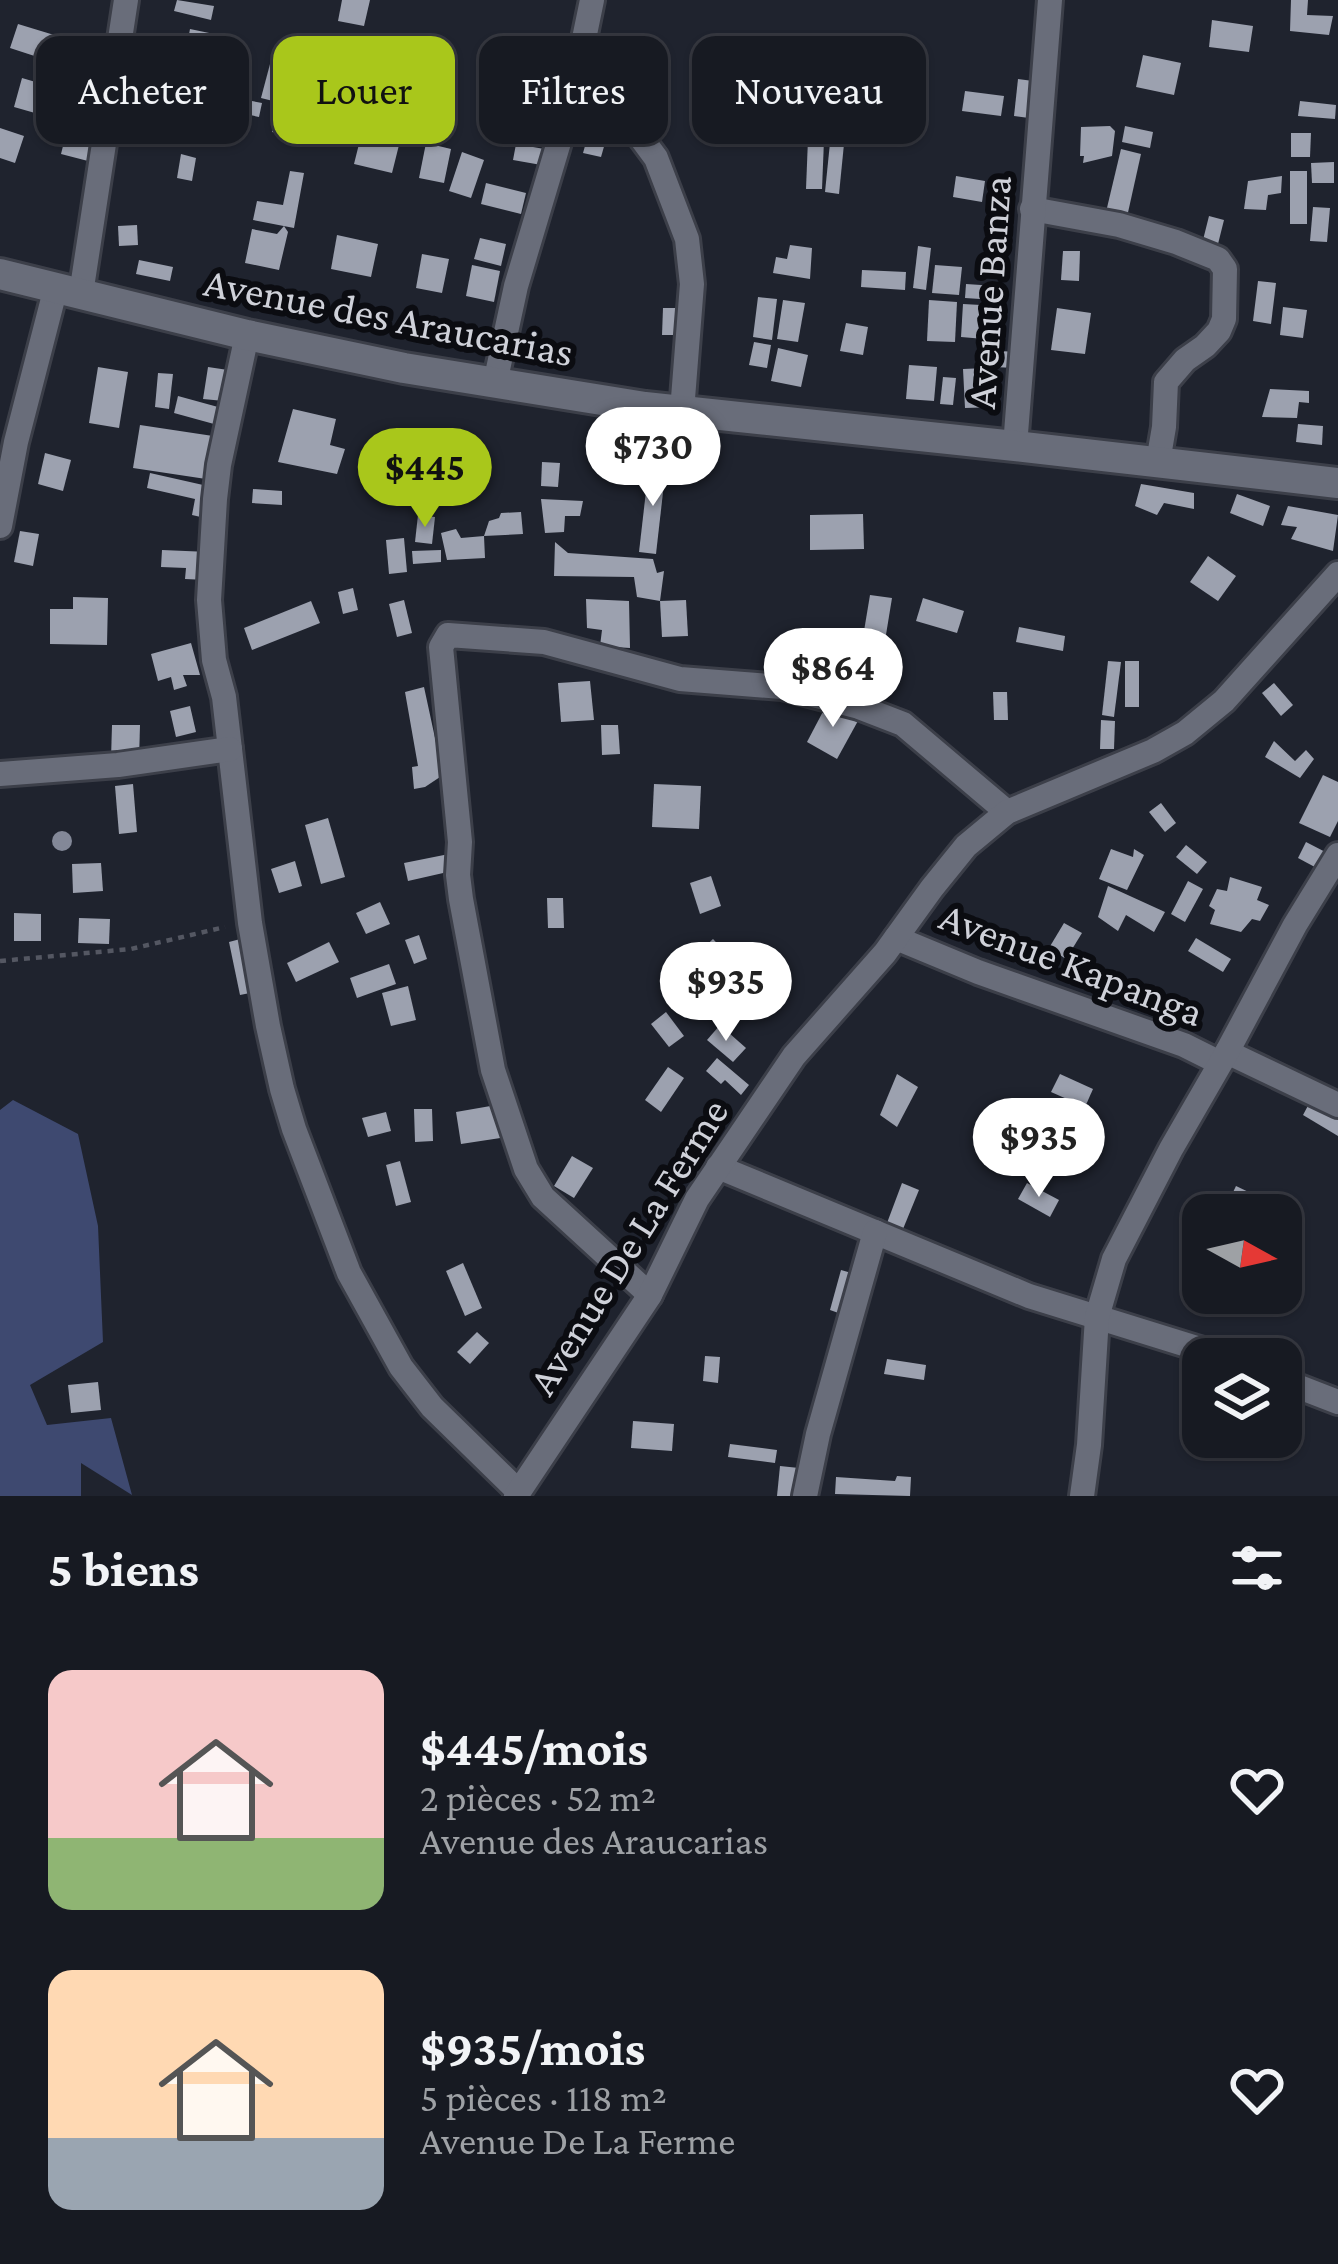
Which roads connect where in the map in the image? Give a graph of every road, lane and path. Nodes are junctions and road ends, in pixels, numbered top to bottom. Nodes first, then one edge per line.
1 (126, 0) edge
2 (592, 0) edge
3 (1050, 0) edge
4 (585, 36) edge
5 (559, 144) edge
6 (646, 144) edge
7 (1032, 209) junction
8 (0, 274) edge
9 (69, 290) junction
10 (247, 335) junction
11 (495, 382) junction
12 (682, 411) junction
13 (1015, 446) junction
14 (1158, 462) junction
15 (1338, 483) edge
16 (0, 526) edge
17 (1338, 574) edge
18 (230, 749) junction
19 (0, 773) edge
20 (1007, 812) junction
21 (1338, 855) edge
22 (250, 922) junction
23 (896, 938) junction
24 (0, 962) edge
25 (1224, 1057) junction
26 (1338, 1105) edge
27 (718, 1167) junction
28 (875, 1232) junction
29 (650, 1295) junction
30 (1097, 1318) junction
31 (1182, 1344) edge
32 (1302, 1388) edge
33 (1338, 1402) edge
34 (517, 1493) edge
35 (805, 1496) edge
36 (1082, 1496) edge

1 - 9 street
2 - 4 street
3 - 7 street, Avenue Banza
5 - 11 street
6 - 12 street
7 - 13 street, Avenue Banza
7 - 14 street
8 - 9 street, Avenue des Araucarias
9 - 10 street, Avenue des Araucarias
9 - 16 street
10 - 11 street, Avenue des Araucarias
10 - 18 street
11 - 12 street, Avenue des Araucarias
12 - 13 street, Avenue des Araucarias
13 - 14 street, Avenue des Araucarias
14 - 15 street, Avenue des Araucarias
17 - 20 street, Avenue De La Ferme
18 - 19 street
18 - 22 street
20 - 23 street, Avenue De La Ferme
20 - 29 street
21 - 25 street
22 - 24 path
22 - 34 street
23 - 25 street, Avenue Kapanga
23 - 27 street, Avenue De La Ferme
25 - 26 street, Avenue Kapanga
25 - 30 street
27 - 28 street
27 - 29 street, Avenue De La Ferme
28 - 30 street
28 - 35 street
29 - 34 street, Avenue De La Ferme
30 - 31 street
30 - 36 street
32 - 33 street

